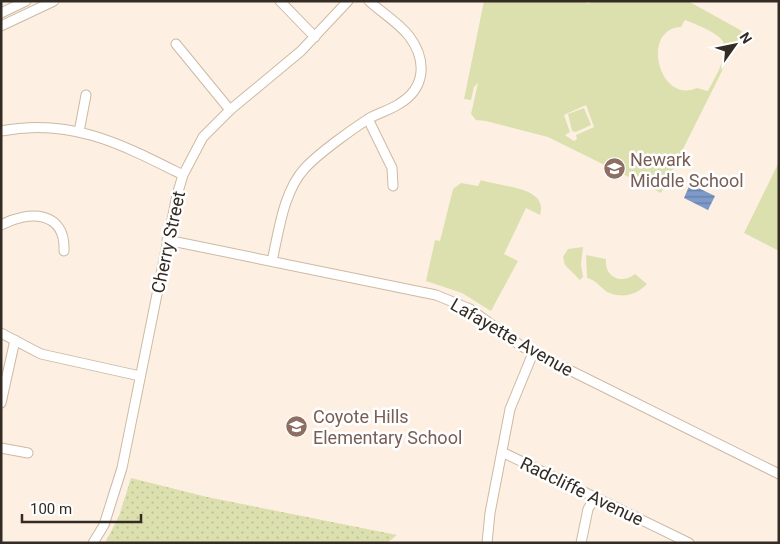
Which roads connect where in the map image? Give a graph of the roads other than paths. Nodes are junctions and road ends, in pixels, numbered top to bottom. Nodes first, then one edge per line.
1 (26, 1) edge
2 (54, 1) edge
3 (280, 1) edge
4 (348, 1) edge
5 (369, 1) edge
6 (1, 13) edge
7 (1, 26) edge
8 (315, 37) junction
9 (176, 44) dead end
10 (86, 95) dead end
11 (230, 110) junction
12 (368, 119) junction
13 (1, 131) edge
14 (79, 132) junction
15 (183, 176) junction
16 (393, 186) dead end
17 (1, 225) edge
18 (168, 240) junction
19 (64, 251) dead end
20 (272, 261) junction
21 (1, 333) edge
22 (15, 340) junction
23 (534, 353) junction
24 (140, 376) junction
25 (1, 403) edge
26 (1, 448) edge
27 (502, 452) junction
28 (28, 453) dead end
29 (779, 474) edge
30 (595, 497) junction
31 (94, 543) edge
32 (487, 543) edge
33 (581, 543) edge
34 (689, 543) edge

1 - 6 street
2 - 7 street
3 - 8 street
4 - 8 street, Cherry Street
5 - 12 street
8 - 11 street, Cherry Street
9 - 11 street
10 - 14 street
11 - 15 street, Cherry Street
12 - 16 street
12 - 20 street
13 - 14 street
14 - 15 street
15 - 18 street, Cherry Street
17 - 19 street
18 - 20 street, Lafayette Avenue
18 - 24 street, Cherry Street
20 - 23 street, Lafayette Avenue
21 - 22 street
22 - 24 street
22 - 25 street
23 - 27 street
23 - 29 street, Lafayette Avenue
24 - 31 street, Cherry Street
26 - 28 street
27 - 30 street, Radcliffe Avenue
27 - 32 street
30 - 33 street
30 - 34 street, Radcliffe Avenue

